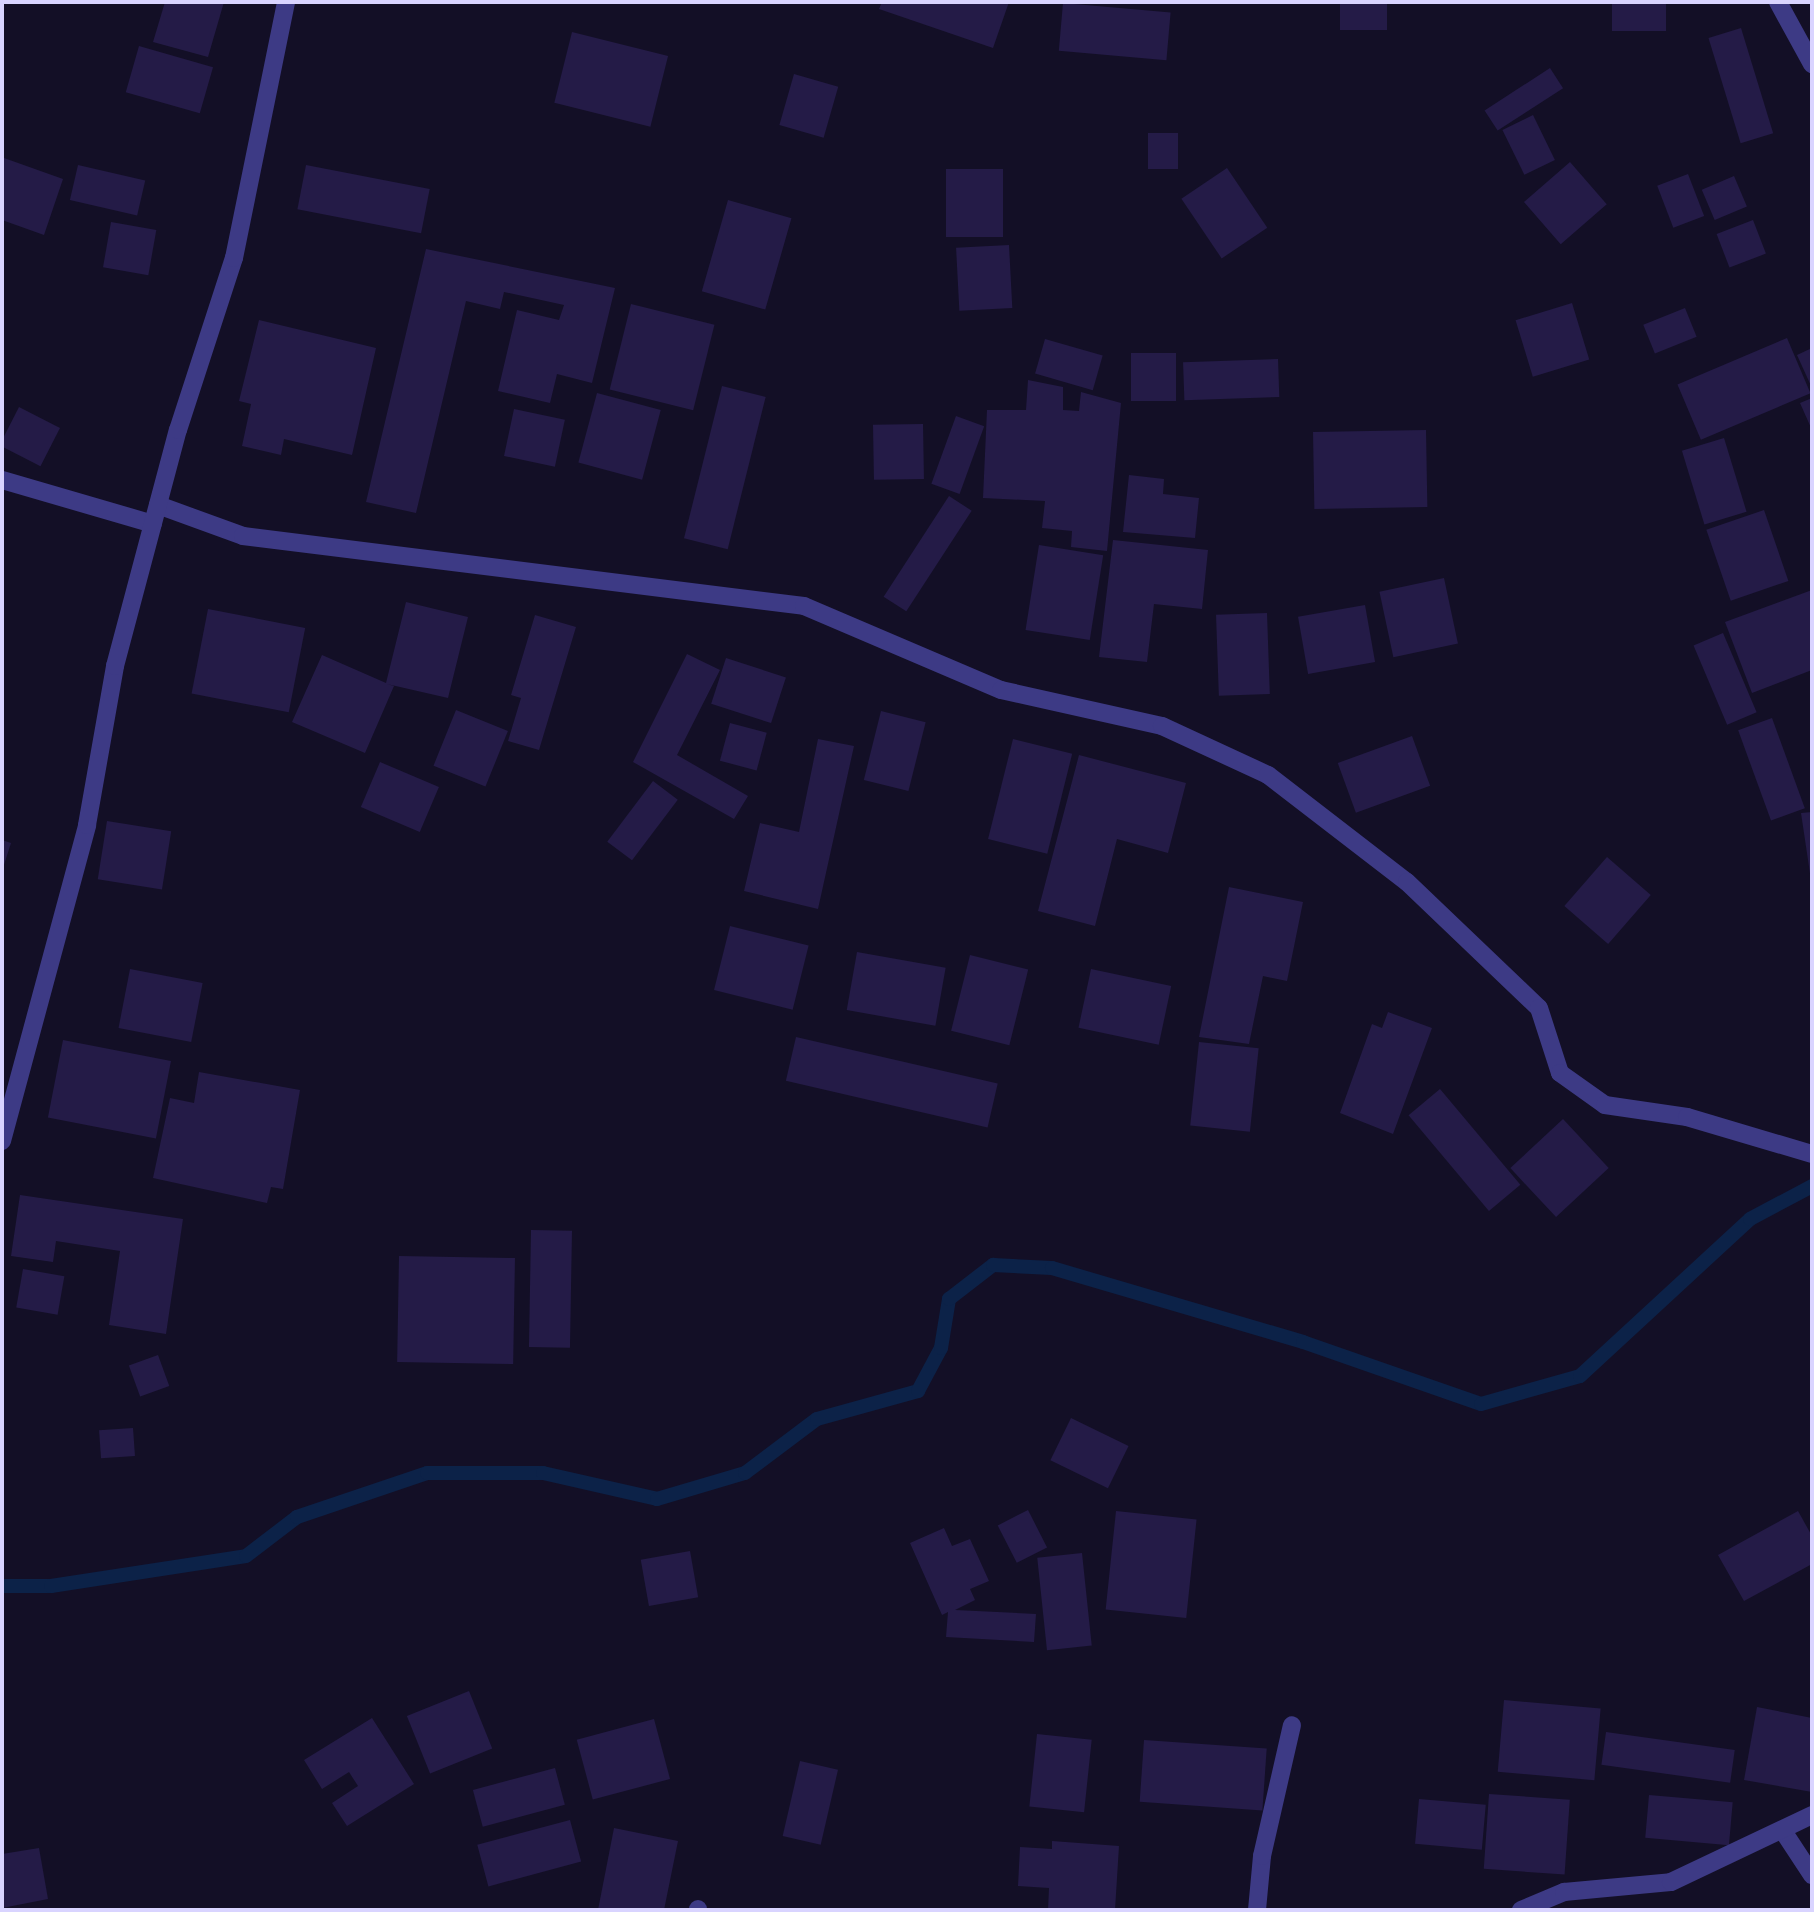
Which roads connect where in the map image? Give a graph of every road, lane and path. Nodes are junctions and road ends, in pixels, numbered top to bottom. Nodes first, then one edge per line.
1 (286, 2) edge
2 (1778, 2) edge
3 (1812, 64) edge
4 (2, 480) edge
5 (158, 505) junction
6 (153, 524) junction
7 (2, 1141) edge
8 (1812, 1154) edge
9 (1292, 1725) dead end
10 (1812, 1815) edge
11 (1783, 1831) junction
12 (1812, 1875) edge
13 (1257, 1910) edge
14 (1521, 1910) edge

1 - 5 street
2 - 3 street
4 - 6 street
5 - 6 street
5 - 8 street
6 - 7 street
9 - 13 street
10 - 11 street
11 - 12 street
11 - 14 street

